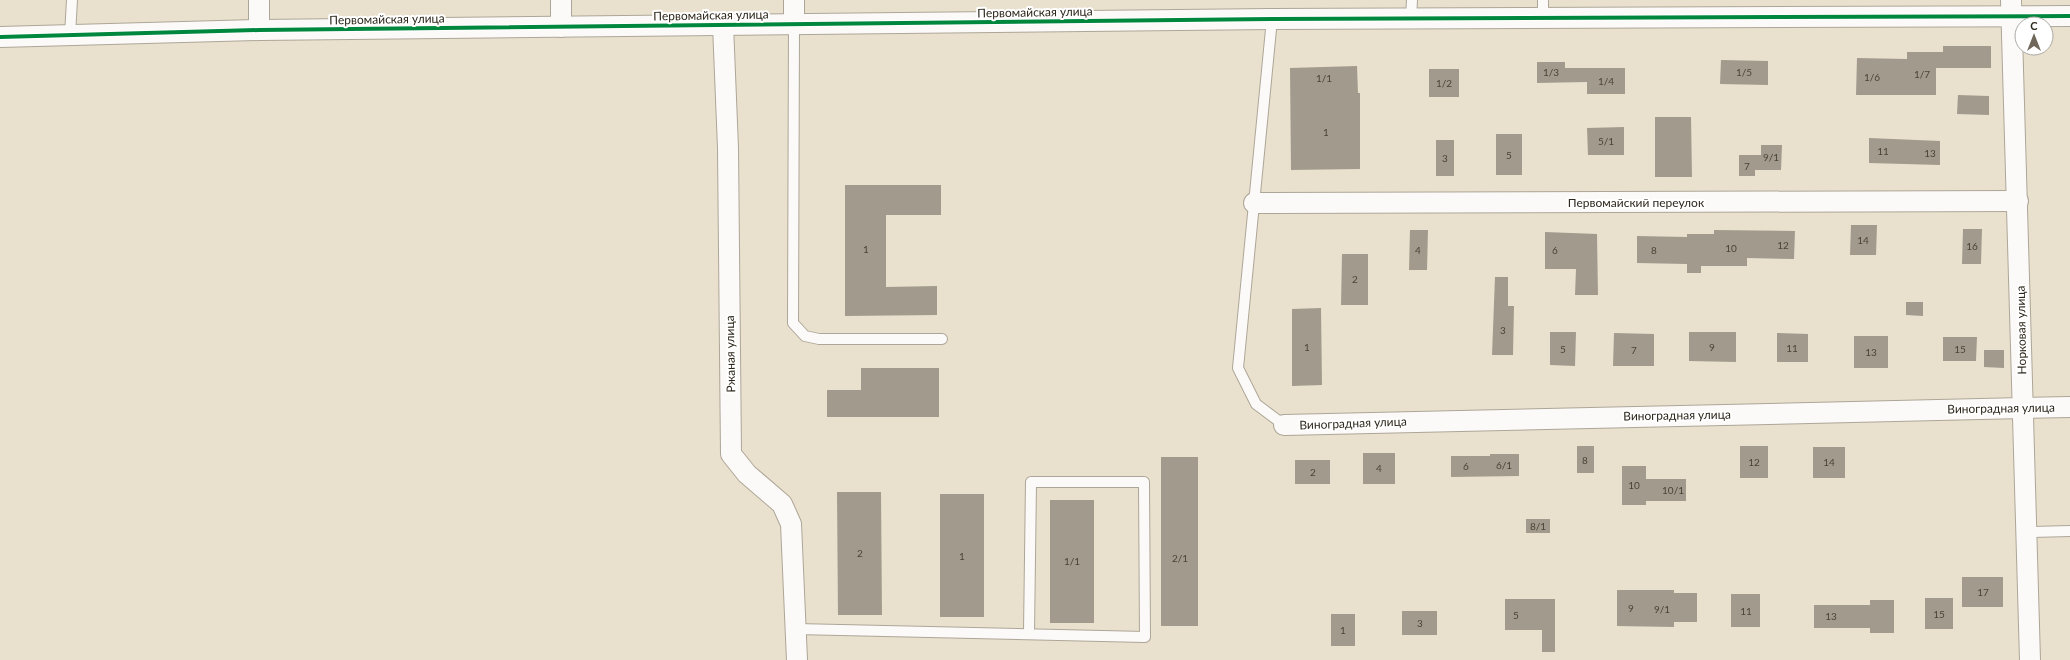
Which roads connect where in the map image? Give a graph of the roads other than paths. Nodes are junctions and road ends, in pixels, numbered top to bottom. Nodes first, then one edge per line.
1 (72, 0) edge
2 (259, 0) edge
3 (561, 0) edge
4 (794, 0) edge
5 (2011, 8) edge
6 (1411, 9) edge
7 (1543, 9) edge
8 (2070, 16) edge
9 (1272, 19) junction
10 (794, 24) junction
11 (723, 25) junction
12 (561, 27) junction
13 (259, 30) junction
14 (70, 35) junction
15 (0, 37) edge
16 (2018, 201) junction
17 (1254, 203) junction
18 (942, 339) dead end
19 (2070, 407) edge
20 (2023, 408) junction
21 (1284, 425) joint
22 (2070, 531) edge
23 (2027, 532) junction
24 (796, 629) junction
25 (1029, 633) junction
26 (798, 660) edge
27 (2030, 660) edge

1 - 14 lane
2 - 13 street
3 - 12 street
4 - 10 street
5 - 7 street, Первомайская улица
5 - 8 street, Первомайская улица
5 - 16 street, Норковая улица
6 - 7 street, Первомайская улица
6 - 9 street, Первомайская улица
9 - 10 street, Первомайская улица
9 - 17 lane
10 - 11 street, Первомайская улица
10 - 18 lane
11 - 12 street, Первомайская улица
11 - 24 street, Ржаная улица
12 - 13 street, Первомайская улица
13 - 14 street, Первомайская улица
14 - 15 street, Первомайская улица
16 - 17 street, Первомайский переулок
16 - 20 street, Норковая улица
17 - 21 lane
19 - 20 street, Виноградная улица
20 - 21 street, Виноградная улица
20 - 23 street, Норковая улица
22 - 23 lane
23 - 27 street, Норковая улица
24 - 25 lane
24 - 26 street, Ржаная улица
25 - 25 lane

